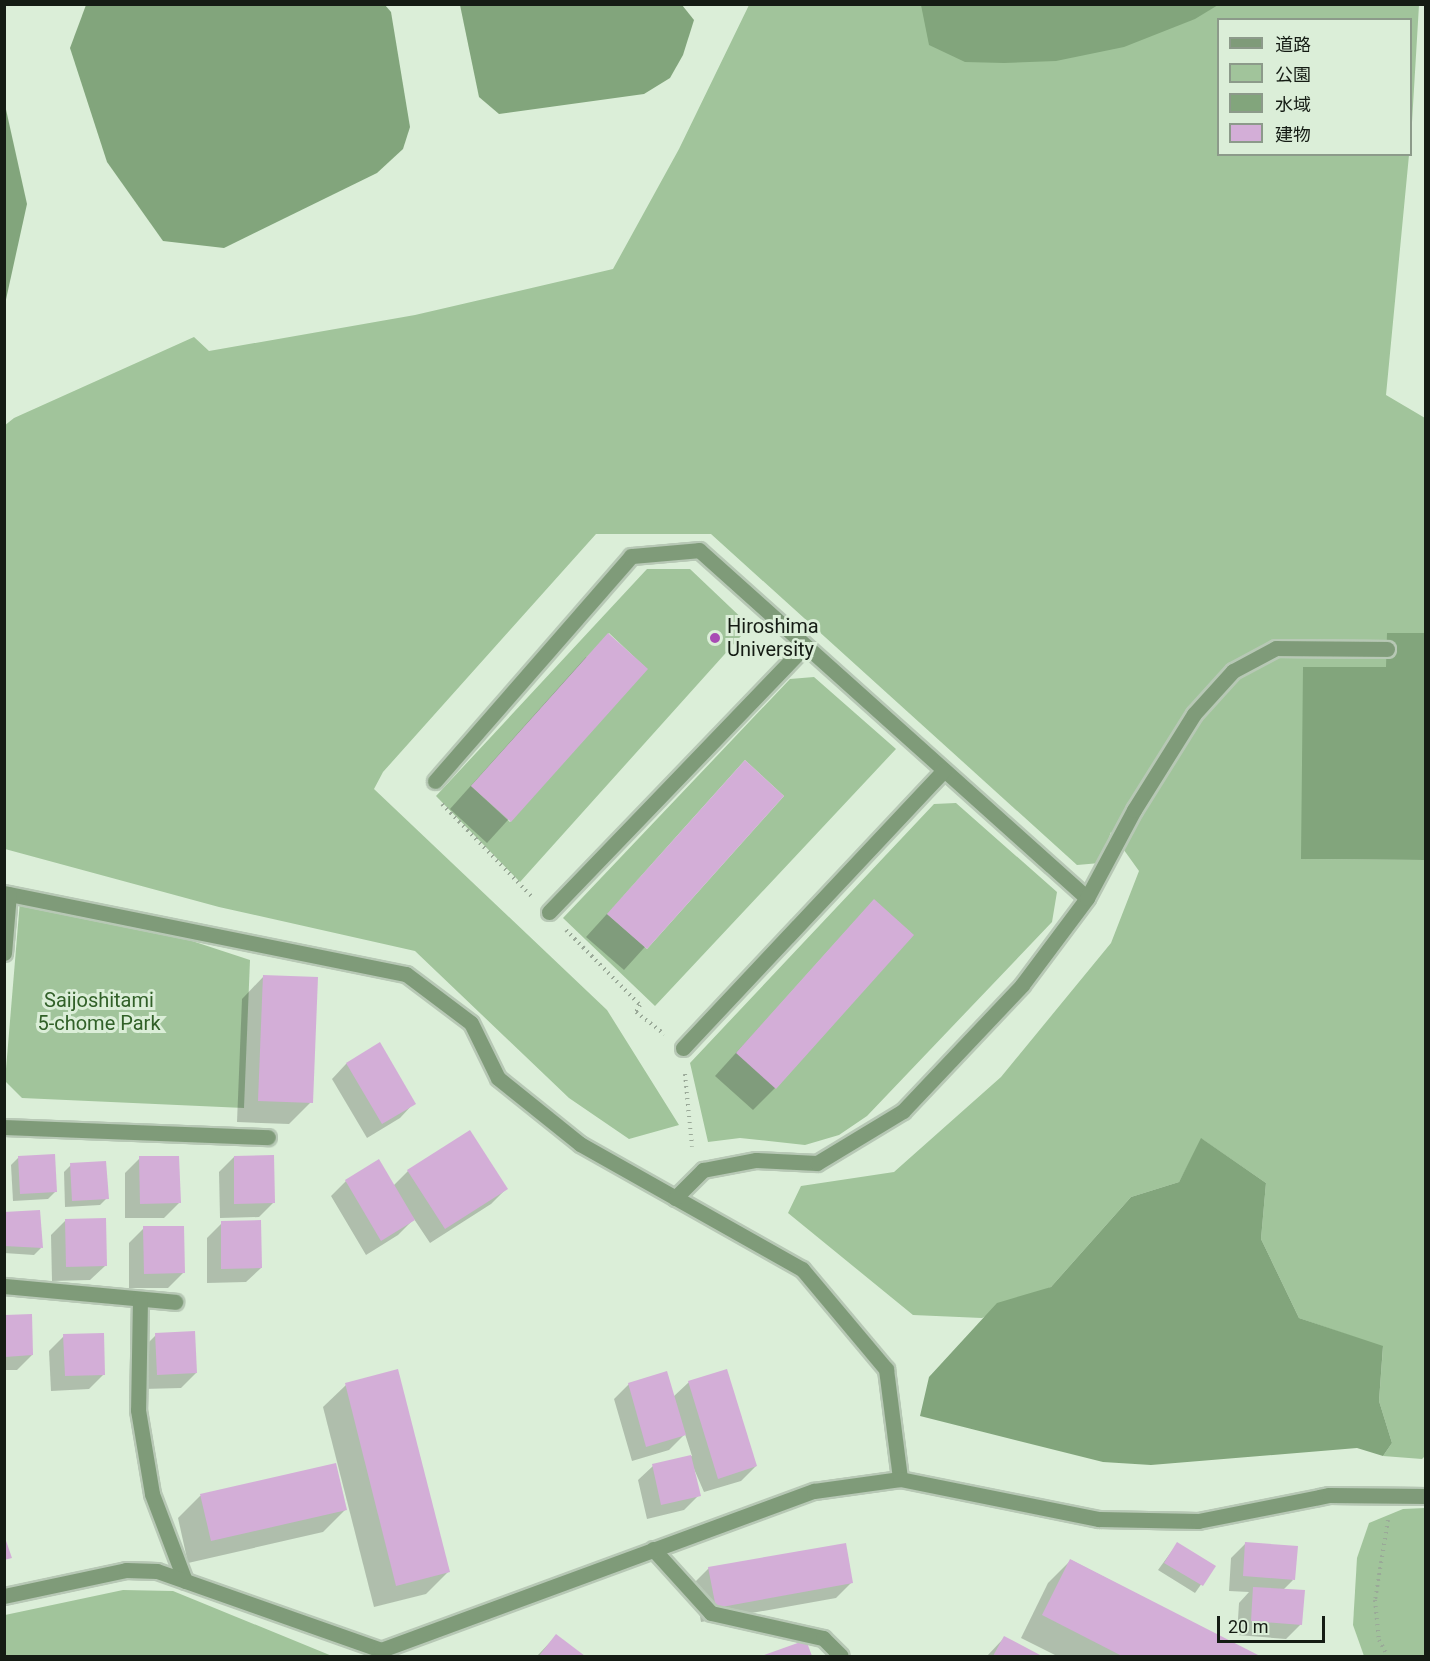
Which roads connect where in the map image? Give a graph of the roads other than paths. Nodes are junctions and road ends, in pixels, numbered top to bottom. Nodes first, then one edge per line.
1 (805, 646) junction
2 (1387, 649) dead end
3 (944, 770) junction
4 (435, 781) dead end
5 (7, 894) edge
6 (1087, 898) junction
7 (549, 912) dead end
8 (4, 953) edge
9 (683, 1048) road end
10 (4, 1127) edge
11 (268, 1137) dead end
12 (675, 1198) junction
13 (4, 1286) edge
14 (140, 1299) junction
15 (175, 1302) dead end
16 (900, 1479) junction
17 (1425, 1496) edge
18 (653, 1549) junction
19 (185, 1581) junction
20 (4, 1596) edge
21 (380, 1653) edge
22 (841, 1656) edge

1 - 3 street
1 - 4 street
1 - 7 street
2 - 6 street
3 - 6 street
3 - 9 street
5 - 8 street
5 - 12 street
6 - 12 street
10 - 11 street
12 - 16 street
13 - 14 street
14 - 15 street
14 - 19 street
16 - 17 street
16 - 18 street
18 - 21 street
18 - 22 street
19 - 20 street
19 - 21 street

